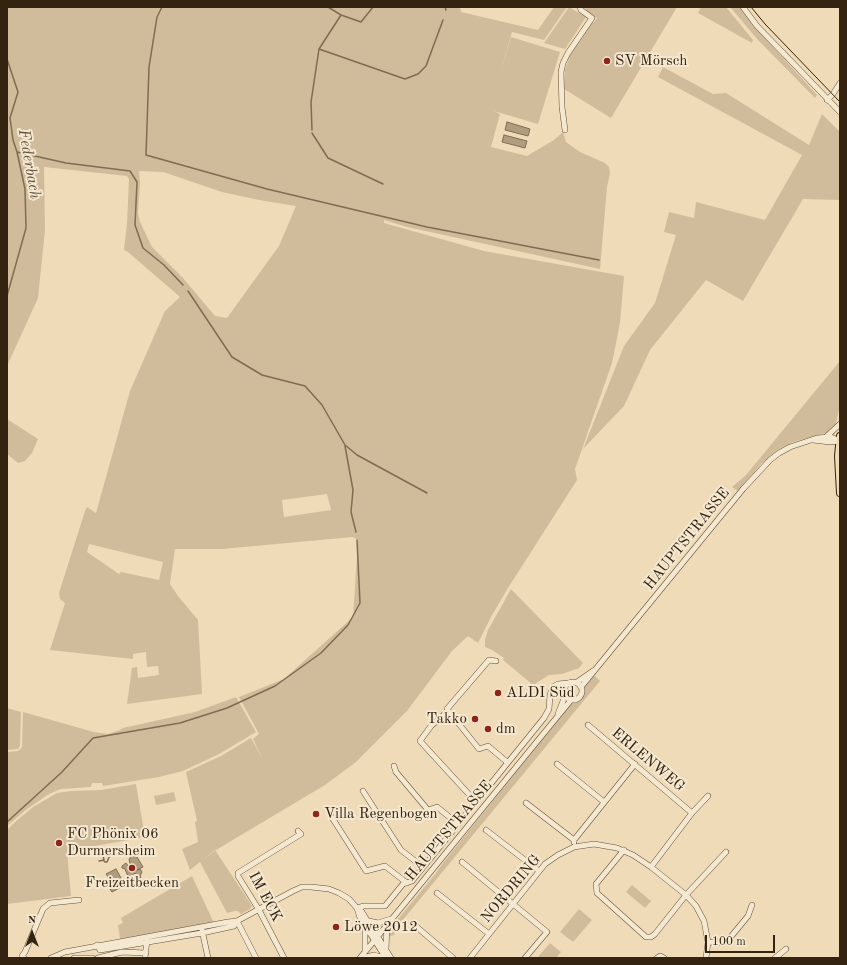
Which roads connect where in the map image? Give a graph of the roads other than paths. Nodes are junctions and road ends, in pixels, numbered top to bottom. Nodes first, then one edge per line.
1 (580, 7) edge
2 (743, 7) edge
3 (840, 83) edge
4 (827, 100) junction
5 (840, 112) edge
6 (565, 130) dead end
7 (840, 424) edge
8 (827, 436) junction
9 (840, 436) edge
10 (810, 440) junction
11 (840, 441) edge
12 (840, 493) edge
13 (496, 660) dead end
14 (595, 670) junction
15 (577, 682) junction
16 (568, 683) junction
17 (581, 687) junction
18 (551, 691) junction
19 (565, 693) junction
20 (571, 700) junction
21 (448, 711) junction
22 (556, 719) junction
23 (588, 725) dead end
24 (508, 762) junction
25 (557, 764) dead end
26 (635, 764) junction
27 (394, 766) dead end
28 (363, 791) dead end
29 (708, 796) dead end
30 (476, 802) junction
31 (604, 802) junction
32 (526, 803) dead end
33 (330, 812) dead end
34 (692, 813) junction
35 (458, 824) junction
36 (486, 830) dead end
37 (298, 831) dead end
38 (574, 840) junction
39 (574, 847) junction
40 (624, 850) junction
41 (726, 852) dead end
42 (462, 862) dead end
43 (423, 867) junction
44 (651, 867) junction
45 (539, 871) junction
46 (407, 883) junction
47 (437, 893) dead end
48 (686, 895) junction
49 (79, 900) dead end
50 (512, 904) junction
51 (752, 905) dead end
52 (357, 908) junction
53 (258, 910) junction
54 (391, 919) junction
55 (237, 921) junction
56 (367, 923) junction
57 (412, 923) dead end
58 (387, 924) junction
59 (202, 930) junction
60 (489, 934) junction
61 (376, 938) junction
62 (147, 940) junction
63 (708, 942) junction
64 (97, 945) junction
65 (786, 949) dead end
66 (386, 950) junction
67 (365, 951) junction
68 (145, 956) edge
69 (24, 958) edge
70 (51, 958) edge
71 (74, 958) edge
72 (92, 958) edge
73 (98, 958) edge
74 (208, 958) edge
75 (256, 958) edge
76 (284, 958) edge
77 (361, 958) edge
78 (385, 958) edge
79 (391, 958) edge
80 (453, 958) edge
81 (470, 958) edge
82 (525, 958) edge
83 (657, 958) edge
84 (664, 958) edge
85 (706, 958) edge
86 (775, 958) edge

1 - 6 street
2 - 4 street
3 - 4 street
4 - 5 street
7 - 8 street
8 - 10 street, HAUPTSTRASSE
8 - 11 street
9 - 11 main road
10 - 11 street, HAUPTSTRASSE
10 - 14 street, HAUPTSTRASSE
11 - 12 main road
13 - 21 street
14 - 15 street, HAUPTSTRASSE
14 - 17 street, HAUPTSTRASSE
15 - 16 street, HAUPTSTRASSE
15 - 17 street
16 - 18 street
16 - 19 street, HAUPTSTRASSE
17 - 20 street, HAUPTSTRASSE
18 - 19 street
18 - 24 street
19 - 20 street
19 - 22 street, HAUPTSTRASSE
20 - 22 street, HAUPTSTRASSE
21 - 24 street
21 - 30 street
22 - 54 street, HAUPTSTRASSE
23 - 26 street, ERLENWEG
24 - 30 street
25 - 31 street
26 - 31 street
26 - 34 street, ERLENWEG
27 - 35 street
28 - 43 street
29 - 34 street
30 - 35 street
31 - 38 street
32 - 38 street
33 - 46 street
34 - 44 street
35 - 43 street
36 - 45 street
37 - 53 street, IM ECK
38 - 39 street
39 - 40 street, NORDRING
39 - 45 street, NORDRING
40 - 44 street, NORDRING
40 - 48 street
41 - 48 street
42 - 50 street
43 - 46 street
44 - 48 street, NORDRING
45 - 50 street, NORDRING
46 - 52 street
47 - 60 street
48 - 63 street, NORDRING
49 - 69 street
50 - 60 street, NORDRING
50 - 82 street
51 - 63 street
52 - 53 street
52 - 56 street
53 - 55 street
53 - 76 street, IM ECK
54 - 56 street
54 - 58 street, HAUPTSTRASSE
55 - 59 street
55 - 75 street
56 - 61 street
56 - 67 street
57 - 80 street
58 - 61 street, HAUPTSTRASSE
58 - 66 street
59 - 62 street
59 - 74 street
60 - 81 street, NORDRING
61 - 66 street
61 - 67 street, HAUPTSTRASSE
61 - 78 street
62 - 64 street
62 - 68 street
63 - 85 street, NORDRING
64 - 70 street
64 - 73 street
65 - 86 street
66 - 79 street
67 - 77 street, HAUPTSTRASSE
68 - 73 street
71 - 72 street
77 - 78 street
83 - 84 street

